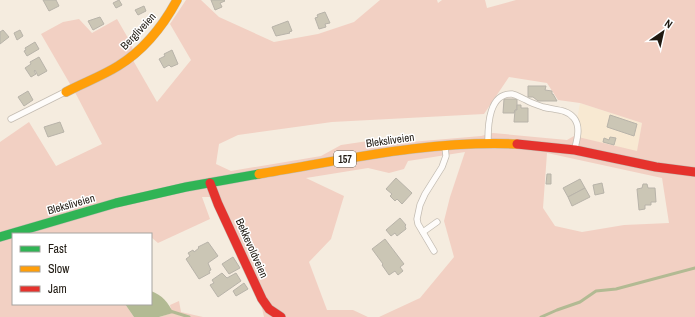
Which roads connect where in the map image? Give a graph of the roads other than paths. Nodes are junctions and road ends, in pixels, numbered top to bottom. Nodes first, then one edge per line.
1 (177, 0) edge
2 (66, 92) joint
3 (11, 119) dead end
4 (488, 143) junction
5 (445, 145) junction
6 (575, 150) junction
7 (695, 172) edge
8 (210, 183) junction
9 (437, 222) dead end
10 (423, 232) junction
11 (0, 236) edge
12 (434, 251) dead end
13 (281, 317) edge

1 - 2 main road, Bergliveien
2 - 3 lane
4 - 5 main road, Bleksliveien / 157
4 - 6 main road, Bleksliveien / 157
4 - 6 lane
5 - 8 main road, Bleksliveien / 157
5 - 10 lane
6 - 7 main road, Bleksliveien / 157
8 - 11 main road, Bleksliveien / 157
8 - 13 main road, Bekkevoldveien
9 - 10 lane
10 - 12 lane

